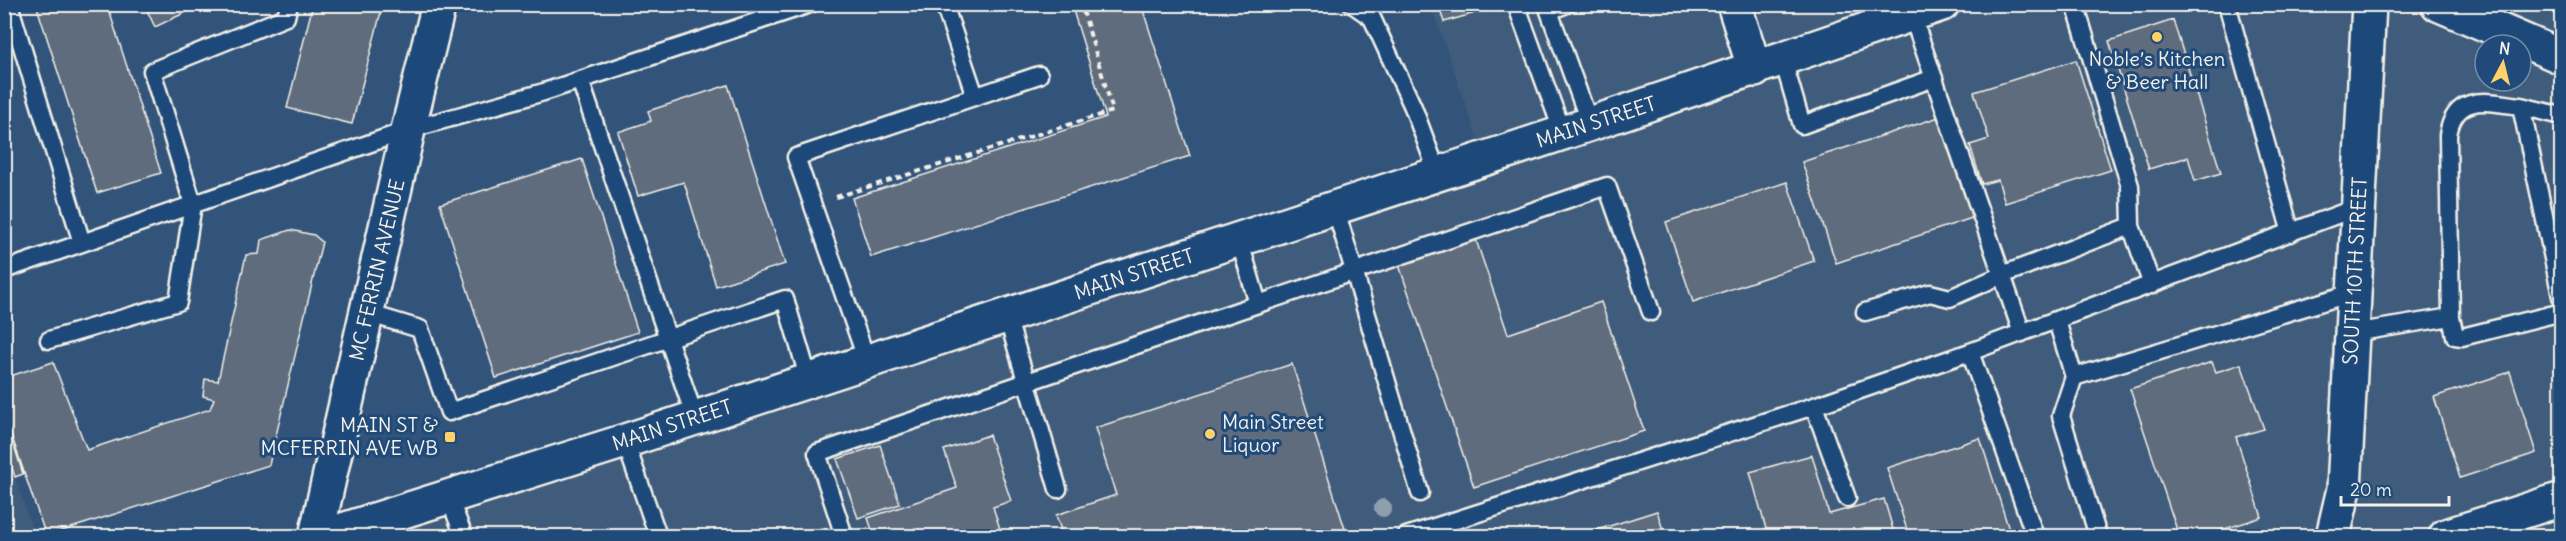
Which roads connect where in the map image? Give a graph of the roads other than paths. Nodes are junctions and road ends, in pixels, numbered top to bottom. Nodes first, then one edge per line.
1 (9, 4) edge
2 (289, 4) edge
3 (439, 4) edge
4 (810, 4) edge
5 (944, 4) edge
6 (1352, 4) edge
7 (1516, 4) edge
8 (1567, 4) edge
9 (1734, 4) edge
10 (2074, 4) edge
11 (2227, 4) edge
12 (2369, 4) edge
13 (2438, 4) edge
14 (1927, 10) edge
15 (2562, 57) edge
16 (1769, 65) junction
17 (1039, 75) dead end
18 (1934, 78) junction
19 (580, 80) junction
20 (975, 96) junction
21 (2521, 106) junction
22 (2562, 116) edge
23 (1576, 129) junction
24 (408, 130) junction
25 (1438, 174) junction
26 (194, 204) junction
27 (1335, 207) junction
28 (2358, 207) junction
29 (2131, 226) junction
30 (2291, 233) junction
31 (1239, 239) junction
32 (82, 243) junction
33 (4, 270) edge
34 (1354, 272) junction
35 (2002, 275) junction
36 (2152, 285) junction
37 (2355, 292) junction
38 (2562, 301) edge
39 (1258, 304) junction
40 (1651, 312) dead end
41 (1865, 312) dead end
42 (2562, 312) edge
43 (367, 313) junction
44 (1007, 315) junction
45 (2451, 317) junction
46 (2057, 321) junction
47 (2022, 333) junction
48 (2353, 333) junction
49 (668, 338) junction
50 (49, 340) dead end
51 (1970, 352) junction
52 (867, 361) junction
53 (2074, 377) junction
54 (809, 380) junction
55 (1026, 382) junction
56 (1814, 406) junction
57 (695, 418) junction
58 (625, 441) junction
59 (1058, 489) dead end
60 (1420, 493) dead end
61 (449, 498) junction
62 (1847, 498) dead end
63 (2562, 499) edge
64 (372, 530) edge
65 (316, 537) edge
66 (324, 537) edge
67 (464, 537) edge
68 (657, 537) edge
69 (844, 537) edge
70 (1406, 537) edge
71 (2035, 537) edge
72 (2098, 537) edge
73 (2333, 537) edge
74 (2446, 537) edge

1 - 32 lane
2 - 26 lane
3 - 24 main road, MC FERRIN AVENUE
4 - 19 lane
5 - 20 lane
6 - 25 lane
7 - 23 lane
8 - 23 lane
9 - 16 main road
10 - 29 lane
11 - 30 lane
12 - 28 main road, SOUTH 10TH STREET
13 - 15 main road
14 - 16 main road, MAIN STREET
14 - 18 lane
16 - 18 lane
16 - 23 main road, MAIN STREET
17 - 20 lane
18 - 35 lane
19 - 24 lane
19 - 49 lane
20 - 52 lane
21 - 22 lane
21 - 38 lane
21 - 45 lane
23 - 25 main road, MAIN STREET
24 - 26 lane
24 - 43 main road, MC FERRIN AVENUE
25 - 27 main road, MAIN STREET
26 - 32 lane
26 - 50 lane
27 - 31 main road, MAIN STREET
27 - 34 lane
28 - 30 lane
28 - 37 main road, SOUTH 10TH STREET
29 - 35 lane
29 - 36 lane
30 - 36 lane
31 - 39 lane
31 - 44 main road, MAIN STREET
32 - 33 lane
34 - 39 lane
34 - 40 lane
34 - 60 lane
35 - 41 lane
35 - 47 lane
36 - 46 lane
37 - 48 main road, SOUTH 10TH STREET
37 - 53 lane
39 - 55 lane
42 - 45 lane
43 - 49 lane
43 - 65 main road, MC FERRIN AVENUE
44 - 52 main road, MAIN STREET
44 - 55 lane
45 - 48 lane
46 - 47 lane
46 - 53 lane
47 - 51 lane
48 - 73 main road, SOUTH 10TH STREET
49 - 54 lane
49 - 57 lane
51 - 56 lane
51 - 71 lane
52 - 54 main road, MAIN STREET
53 - 72 lane
54 - 57 main road, MAIN STREET
55 - 59 lane
55 - 69 lane
56 - 62 lane
56 - 70 lane
57 - 58 main road, MAIN STREET
58 - 61 main road, MAIN STREET
58 - 68 lane
61 - 64 main road, MAIN STREET
61 - 67 lane
63 - 74 main road
64 - 66 main road, MAIN STREET

